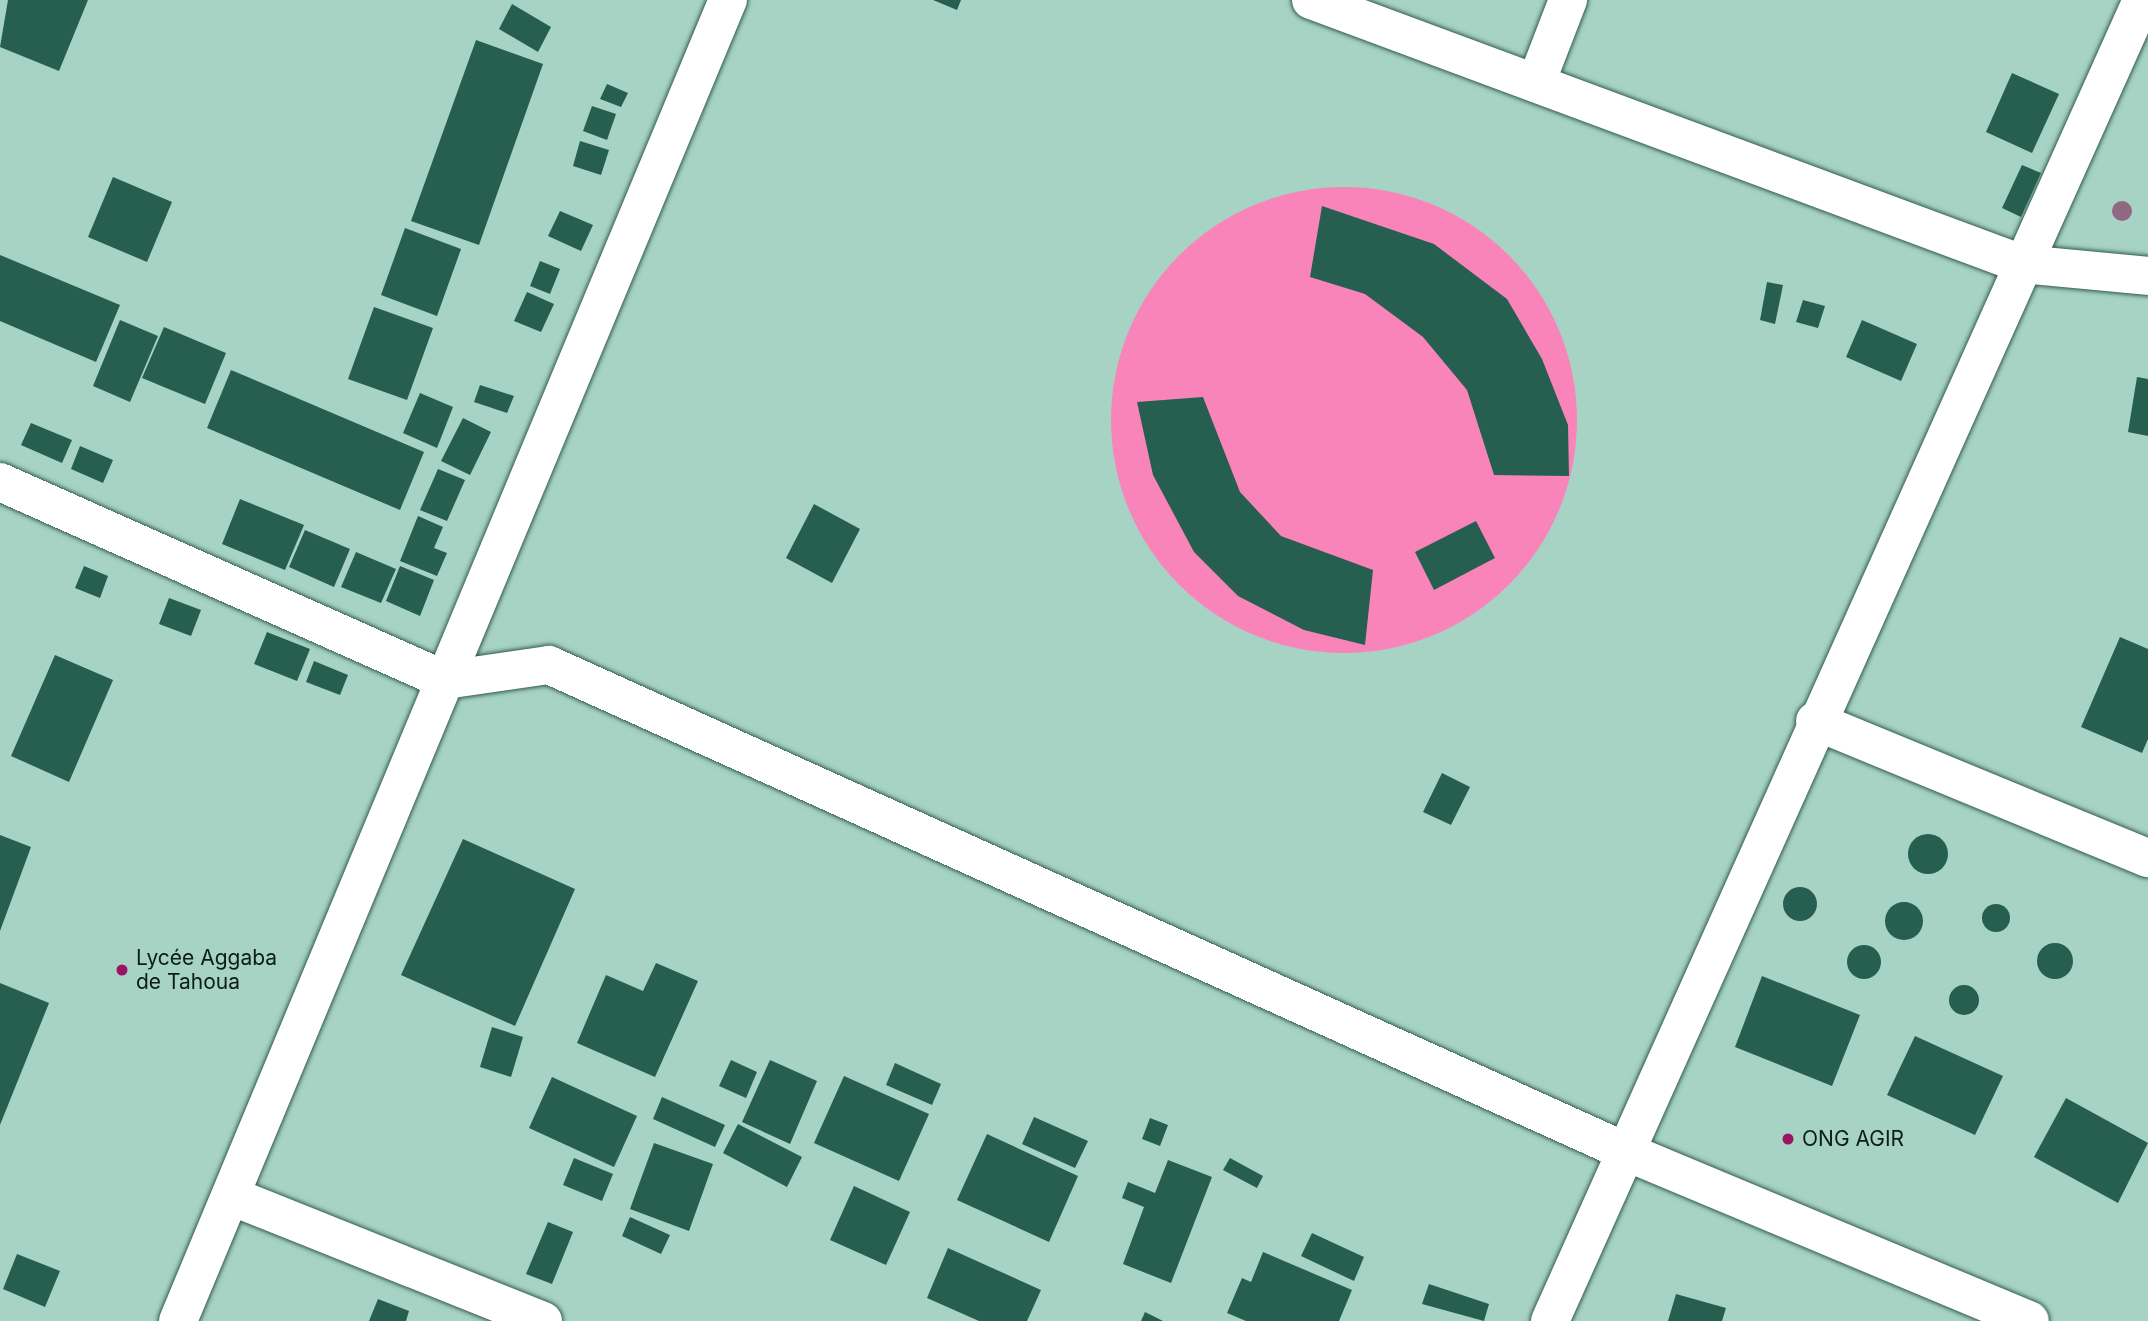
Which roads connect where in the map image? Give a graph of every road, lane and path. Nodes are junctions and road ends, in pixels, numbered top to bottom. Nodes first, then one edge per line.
1 (728, 0) edge
2 (1311, 0) edge
3 (1568, 0) edge
4 (2141, 0) edge
5 (1536, 83) junction
6 (2022, 264) junction
7 (2148, 276) edge
8 (0, 482) edge
9 (445, 680) junction
10 (1815, 722) junction
11 (2148, 858) edge
12 (1622, 1150) junction
13 (230, 1196) junction
14 (178, 1321) edge
15 (543, 1321) edge
16 (1550, 1321) edge
17 (2030, 1321) edge

1 - 9 street
2 - 5 street
3 - 5 street
4 - 6 street
5 - 6 street
6 - 7 street
6 - 10 street
8 - 9 street
9 - 12 street
9 - 13 street
10 - 11 street
10 - 12 street
12 - 16 street
12 - 17 street
13 - 14 street
13 - 15 street

